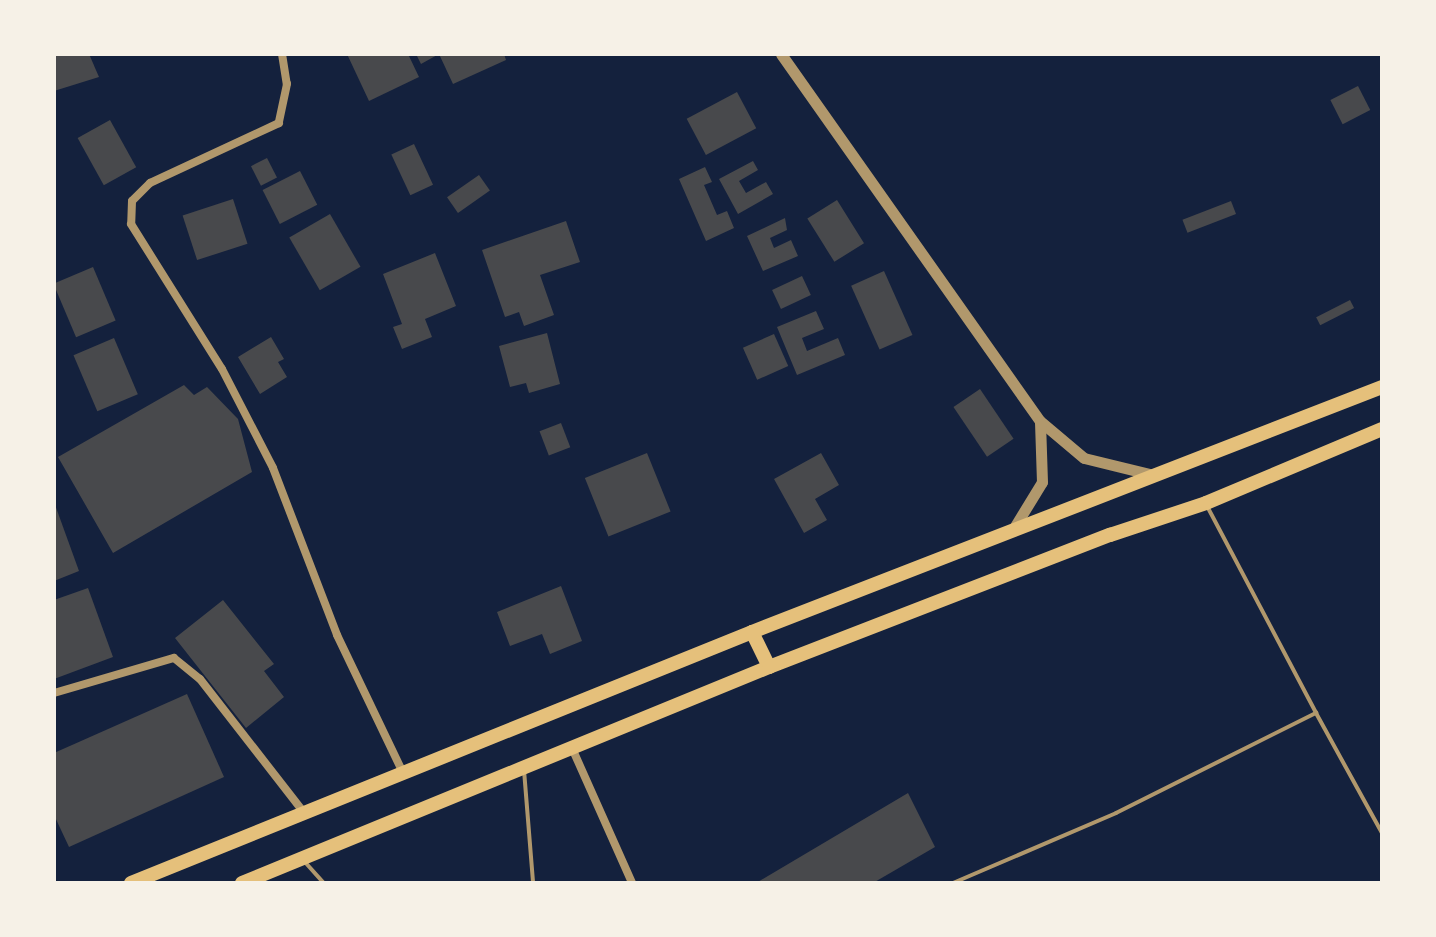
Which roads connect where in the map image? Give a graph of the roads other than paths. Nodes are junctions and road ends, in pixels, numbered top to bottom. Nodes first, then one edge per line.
1 (282, 54) edge
2 (781, 54) edge
3 (1382, 387) edge
4 (1040, 421) junction
5 (1382, 429) edge
6 (1156, 476) junction
7 (1206, 503) junction
8 (1009, 535) junction
9 (752, 632) junction
10 (769, 667) junction
11 (54, 693) edge
12 (1316, 713) junction
13 (572, 748) junction
14 (524, 765) junction
15 (404, 775) junction
16 (305, 814) junction
17 (1382, 833) edge
18 (304, 861) junction
19 (131, 883) edge
20 (242, 883) edge
21 (324, 883) edge
22 (533, 883) edge
23 (632, 883) edge
24 (953, 883) edge

1 - 15 street
2 - 4 street
3 - 6 highway
4 - 6 street
4 - 8 street
5 - 7 highway
6 - 8 highway
7 - 10 highway
7 - 12 lane
8 - 9 highway
9 - 10 highway
9 - 15 highway
10 - 13 highway
11 - 16 street
12 - 17 lane
12 - 24 lane
13 - 14 highway
13 - 23 street
14 - 18 highway
14 - 22 lane
15 - 16 highway
16 - 19 highway
18 - 20 highway
18 - 21 lane

